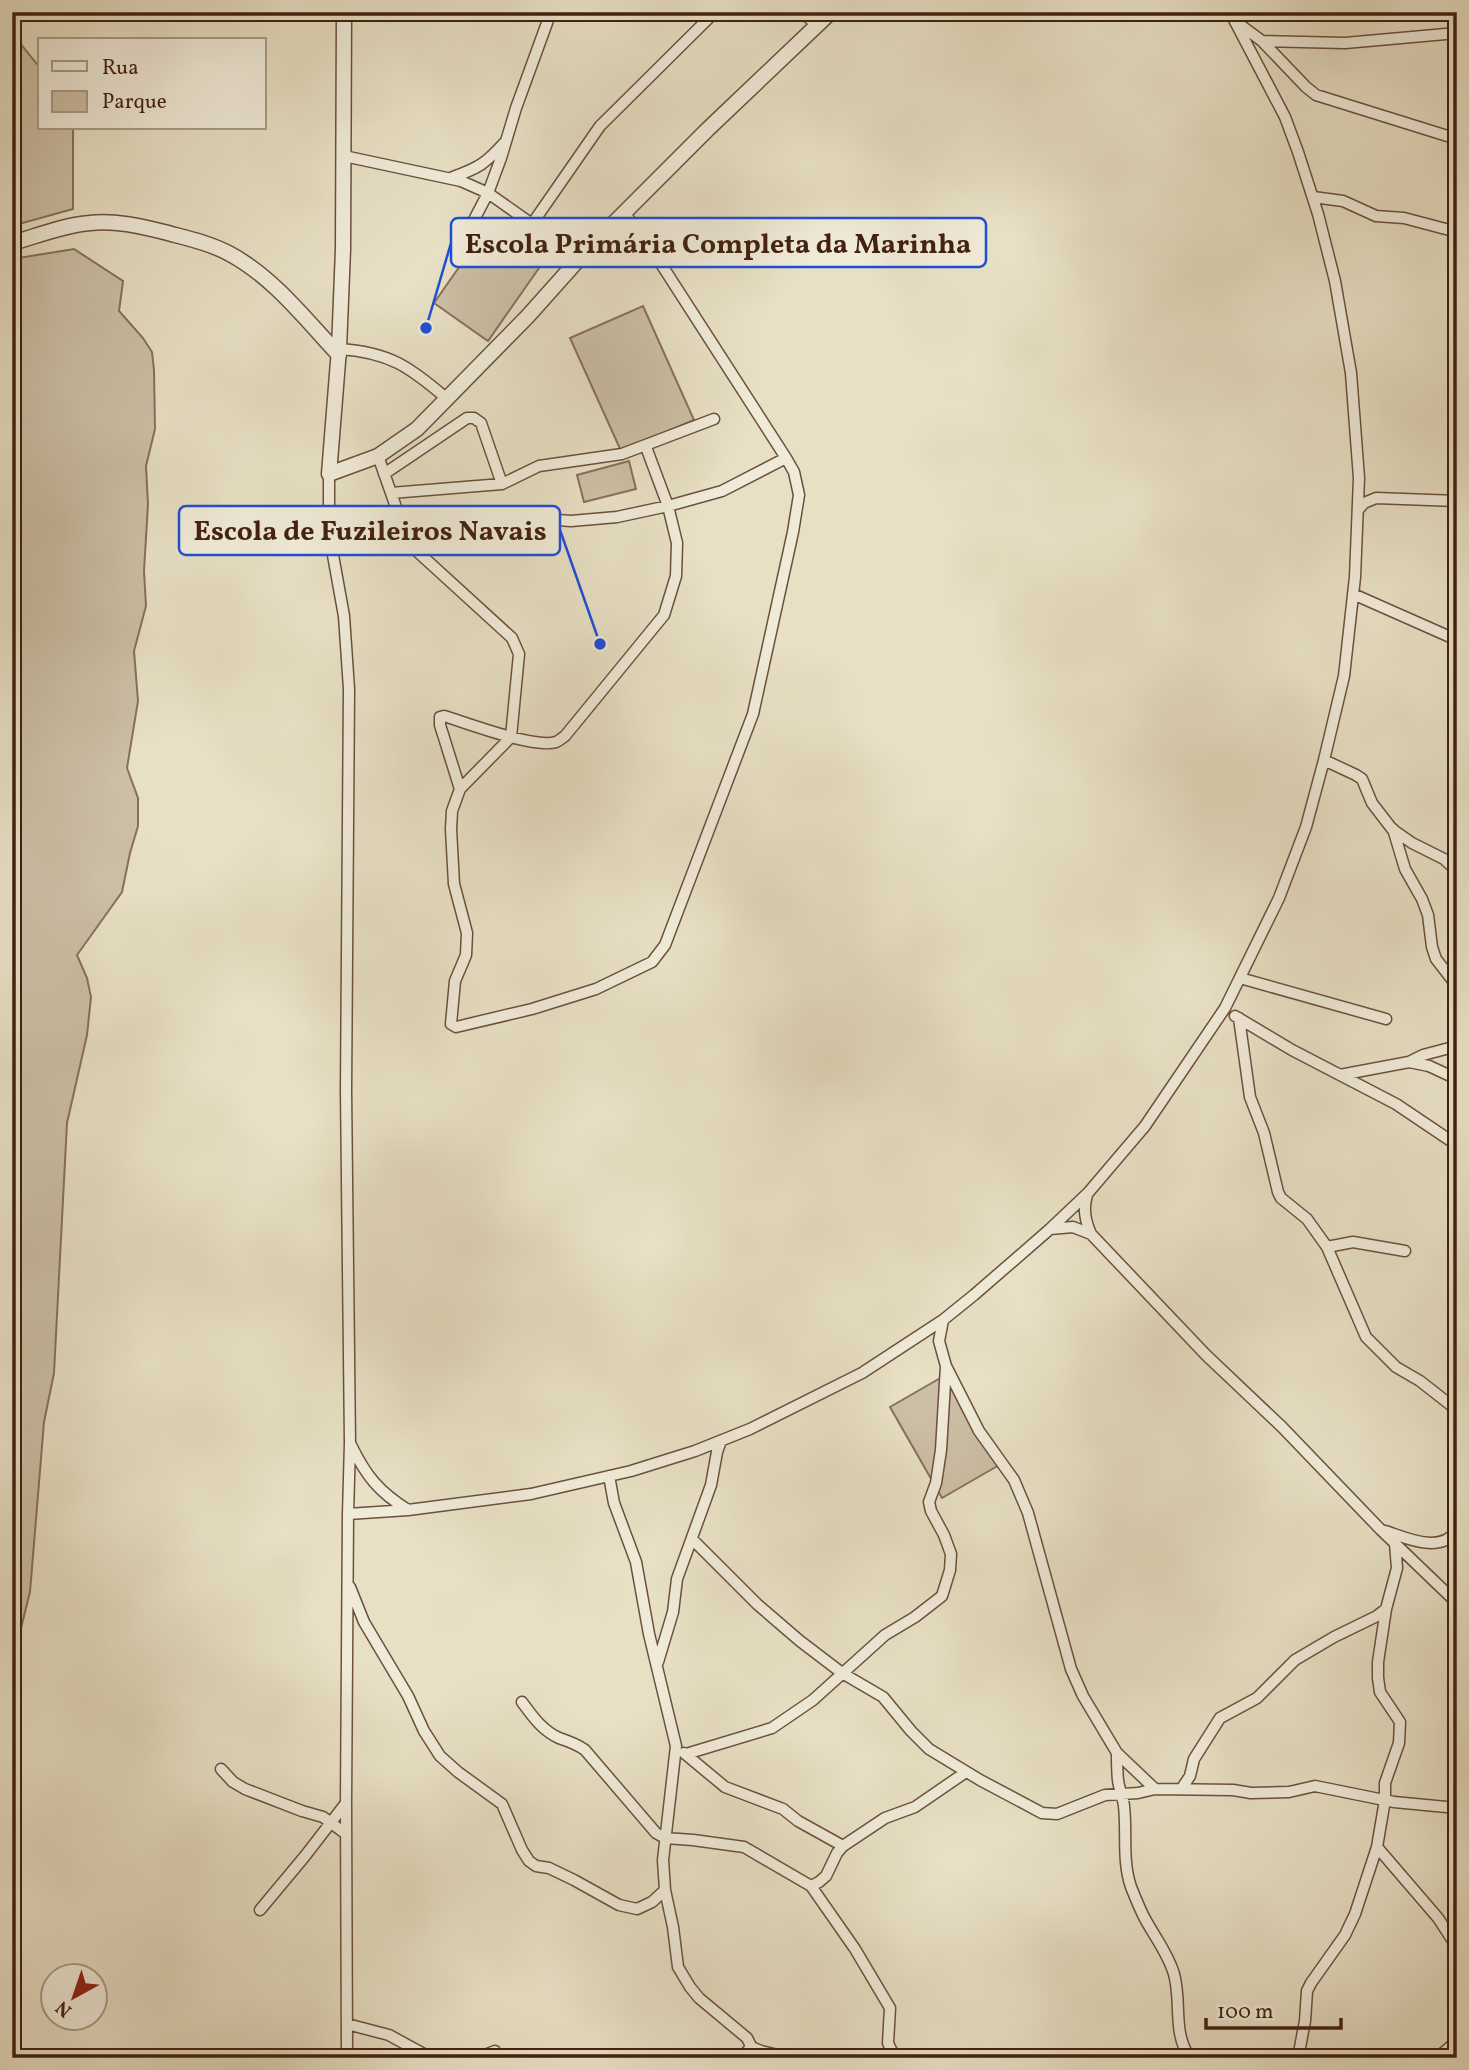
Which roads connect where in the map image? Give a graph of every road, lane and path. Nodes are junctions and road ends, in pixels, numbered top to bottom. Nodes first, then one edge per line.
1 (344, 12) edge
2 (551, 12) edge
3 (715, 12) edge
4 (803, 12) edge
5 (831, 12) edge
6 (1233, 17) edge
7 (817, 26) junction
8 (1457, 33) edge
9 (1262, 41) junction
10 (1455, 138) edge
11 (507, 140) junction
12 (344, 156) junction
13 (1457, 163) edge
14 (450, 178) junction
15 (488, 193) junction
16 (1313, 197) junction
17 (624, 213) junction
18 (1457, 216) edge
19 (532, 224) junction
20 (1457, 232) edge
21 (464, 239) dead end
22 (12, 243) edge
23 (586, 251) junction
24 (339, 352) junction
25 (446, 398) junction
26 (714, 419) dead end
27 (646, 447) junction
28 (378, 456) junction
29 (786, 458) junction
30 (329, 474) junction
31 (384, 474) junction
32 (1359, 478) junction
33 (502, 484) junction
34 (391, 493) junction
35 (1376, 498) junction
36 (1457, 501) edge
37 (668, 506) junction
38 (1358, 510) junction
39 (400, 517) junction
40 (1353, 594) junction
41 (1457, 640) edge
42 (511, 737) junction
43 (1324, 760) junction
44 (460, 789) junction
45 (1392, 829) junction
46 (1457, 871) edge
47 (1240, 978) junction
48 (1457, 986) edge
49 (1224, 1008) junction
50 (1238, 1018) junction
51 (1385, 1019) dead end
52 (1457, 1046) edge
53 (1409, 1062) junction
54 (1340, 1075) junction
55 (1457, 1079) edge
56 (1457, 1145) edge
57 (1087, 1193) junction
58 (1050, 1229) junction
59 (1091, 1234) junction
60 (1327, 1247) junction
61 (1405, 1251) dead end
62 (943, 1320) junction
63 (918, 1337) junction
64 (940, 1348) junction
65 (946, 1366) junction
66 (1457, 1410) edge
67 (721, 1441) junction
68 (350, 1443) junction
69 (609, 1476) junction
70 (408, 1510) junction
71 (348, 1514) junction
72 (1381, 1530) junction
73 (1457, 1531) edge
74 (692, 1539) junction
75 (1395, 1543) junction
76 (347, 1581) junction
77 (1457, 1603) edge
78 (1386, 1609) junction
79 (657, 1665) junction
80 (842, 1673) junction
81 (522, 1702) dead end
82 (676, 1746) junction
83 (1117, 1752) junction
84 (686, 1754) junction
85 (221, 1769) dead end
86 (966, 1772) junction
87 (1182, 1788) junction
88 (1154, 1789) junction
89 (1121, 1795) junction
90 (1385, 1800) junction
91 (346, 1803) junction
92 (1457, 1808) edge
93 (331, 1822) junction
94 (346, 1834) junction
95 (665, 1838) junction
96 (843, 1846) junction
97 (1377, 1847) junction
98 (811, 1886) junction
99 (665, 1890) junction
100 (260, 1910) dead end
101 (1457, 1947) edge
102 (347, 2024) junction
103 (1457, 2041) edge
104 (751, 2047) junction
105 (495, 2051) dead end
106 (1299, 2053) edge
107 (347, 2058) edge
108 (431, 2058) edge
109 (477, 2058) edge
110 (741, 2058) edge
111 (757, 2058) edge
112 (791, 2058) edge
113 (895, 2058) edge
114 (1190, 2058) edge
115 (1290, 2058) edge
116 (1437, 2058) edge

1 - 12 street
2 - 11 street
3 - 19 street
4 - 7 street
5 - 7 street
6 - 9 street
6 - 16 street
7 - 17 street
8 - 9 street
9 - 10 street
10 - 13 street
11 - 14 street
11 - 15 street
12 - 14 street
12 - 24 street
13 - 18 street
14 - 15 street
15 - 19 street
15 - 21 street
16 - 20 street
16 - 32 street
17 - 23 street
17 - 29 street
19 - 23 street
22 - 24 street
23 - 25 street
24 - 25 street
24 - 30 street
25 - 28 street
26 - 27 street
27 - 33 street
27 - 37 street
28 - 30 street
28 - 31 street
29 - 37 street
29 - 44 street
30 - 68 street
31 - 33 street
31 - 34 street
32 - 35 street
32 - 38 street
33 - 34 street
34 - 39 street
35 - 36 street
35 - 38 street
37 - 39 street
37 - 42 street
38 - 40 street
39 - 42 street
40 - 41 street
40 - 43 street
42 - 44 street
42 - 44 street
43 - 45 street
43 - 47 street
45 - 46 street
45 - 48 street
47 - 49 street
47 - 51 street
49 - 50 street
49 - 57 street
50 - 54 street
50 - 60 street
52 - 53 street
53 - 54 street
53 - 55 street
54 - 56 street
57 - 58 street
57 - 59 street
58 - 59 street
58 - 62 street
59 - 72 street
60 - 61 street
60 - 66 street
62 - 63 street
62 - 64 street
63 - 64 street
63 - 67 street
64 - 65 street
65 - 80 street
65 - 83 street
67 - 69 street
67 - 74 street
68 - 70 street
68 - 71 street
69 - 70 street
69 - 79 street
70 - 71 street
71 - 76 street
72 - 73 street
72 - 75 street
74 - 79 street
74 - 80 street
75 - 77 street
75 - 78 street
76 - 91 street
76 - 99 street
78 - 87 street
78 - 90 street
79 - 82 street
80 - 84 street
80 - 86 street
81 - 95 street
82 - 84 street
82 - 95 street
83 - 88 street
83 - 89 street
84 - 96 street
85 - 93 street
86 - 89 street
86 - 96 street
87 - 88 street
87 - 90 street
88 - 89 street
89 - 114 street
90 - 92 street
90 - 97 street
91 - 93 street
91 - 94 street
93 - 94 street
93 - 100 street
94 - 102 street
95 - 98 street
95 - 99 street
96 - 98 street
97 - 101 street
97 - 106 street
98 - 113 street
99 - 104 street
102 - 107 street
102 - 108 street
103 - 116 street
104 - 110 street
104 - 111 street
104 - 112 street
105 - 109 street
106 - 115 street

